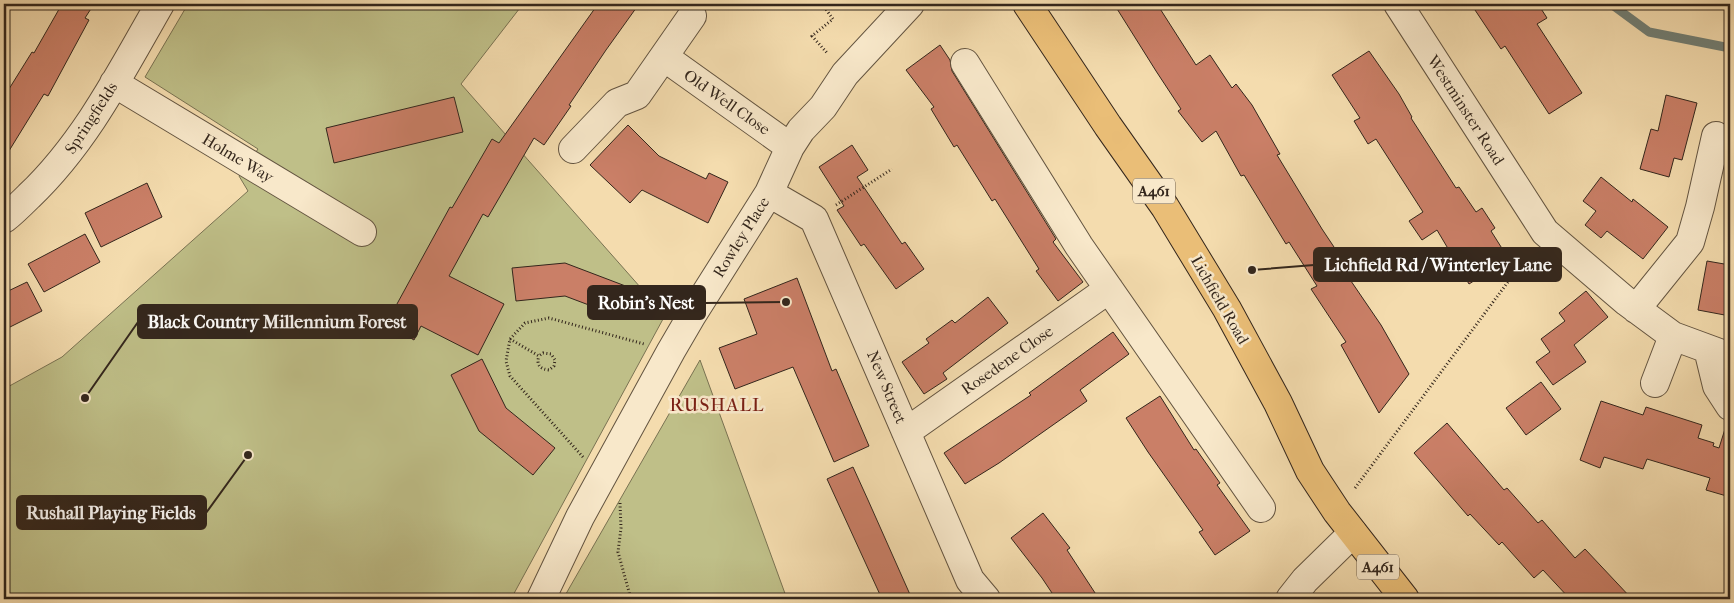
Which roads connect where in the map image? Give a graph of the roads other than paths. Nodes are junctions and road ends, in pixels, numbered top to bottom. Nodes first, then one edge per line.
1 (160, 4) edge
2 (910, 4) edge
3 (1027, 4) edge
4 (1398, 4) edge
5 (692, 16) dead end
6 (664, 57) junction
7 (965, 63) dead end
8 (114, 83) junction
9 (1716, 136) dead end
10 (796, 138) junction
11 (573, 149) dead end
12 (769, 194) junction
13 (4, 219) edge
14 (362, 232) dead end
15 (1109, 289) junction
16 (1636, 309) junction
17 (1673, 336) junction
18 (1719, 353) edge
19 (1655, 382) dead end
20 (1730, 406) edge
21 (906, 432) junction
22 (1261, 508) dead end
23 (1345, 523) junction
24 (541, 599) edge
25 (986, 599) edge
26 (1290, 599) edge
27 (1405, 599) edge

1 - 8 street, Springfields
2 - 10 street
3 - 23 highway, Lichfield Road / A461
4 - 16 street, Westminster Road
5 - 6 street
6 - 10 street, Old Well Close
6 - 11 street
7 - 15 street
8 - 13 street, Springfields
8 - 14 street, Holme Way
9 - 16 street
10 - 12 street, Rowley Place
12 - 21 street, New Street
12 - 24 street, Rowley Place
15 - 21 street, Rosedene Close
15 - 22 street
16 - 17 street, Westminster Road
17 - 18 street, Westminster Road
17 - 19 street
18 - 20 street
21 - 25 street, New Street
23 - 26 street
23 - 27 highway, Lichfield Road / A461

